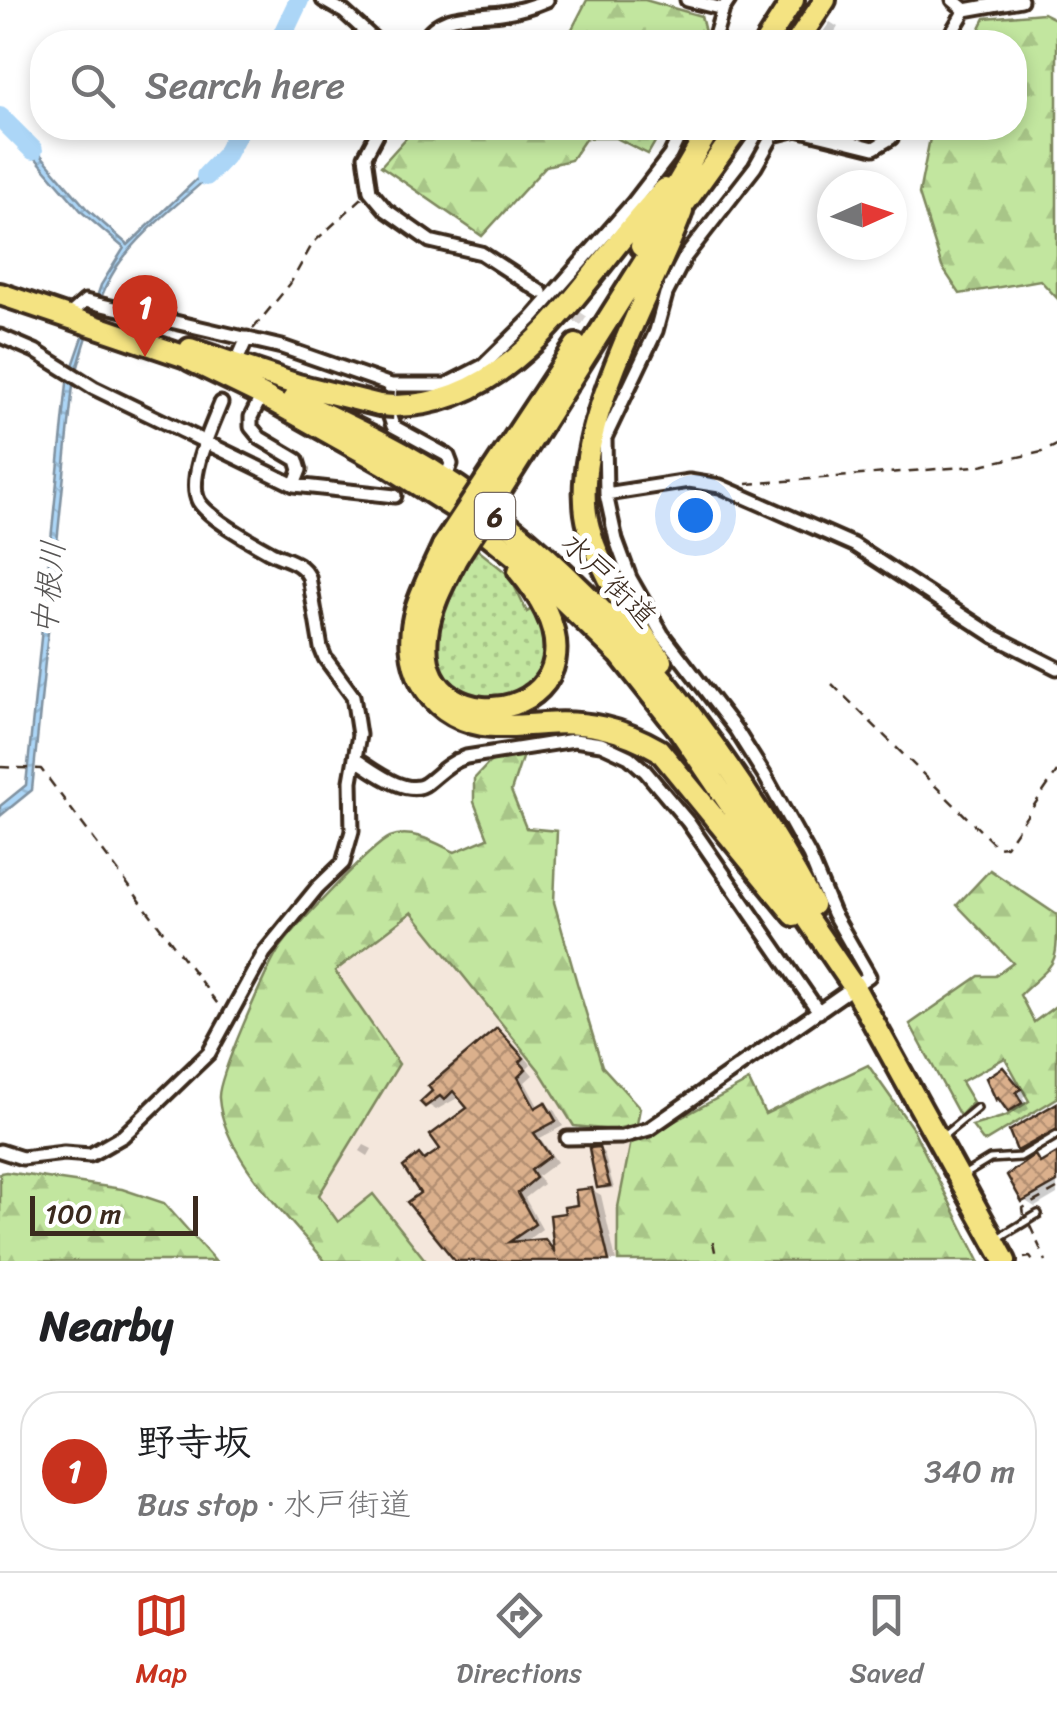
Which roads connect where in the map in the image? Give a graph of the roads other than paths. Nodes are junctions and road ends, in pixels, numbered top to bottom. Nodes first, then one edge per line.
1 (323, 0) edge
2 (548, 0) edge
3 (688, 0) edge
4 (793, 0) edge
5 (825, 0) edge
6 (953, 0) edge
7 (1021, 0) edge
8 (726, 5) edge
9 (966, 10) junction
10 (364, 30) edge
11 (432, 30) edge
12 (717, 30) edge
13 (774, 30) edge
14 (805, 30) edge
15 (954, 30) edge
16 (374, 140) edge
17 (677, 140) edge
18 (702, 140) edge
19 (732, 140) edge
20 (770, 140) edge
21 (842, 140) edge
22 (888, 140) edge
23 (684, 169) junction
24 (682, 211) junction
25 (542, 292) dead end
26 (0, 294) edge
27 (68, 316) junction
28 (0, 336) edge
29 (248, 338) junction
30 (149, 346) junction
31 (240, 354) dead end
32 (190, 360) junction
33 (262, 396) junction
34 (388, 399) junction
35 (220, 403) dead end
36 (206, 440) junction
37 (444, 480) junction
38 (294, 485) junction
39 (494, 485) junction
40 (421, 487) junction
41 (606, 494) junction
42 (395, 496) dead end
43 (450, 552) junction
44 (1057, 668) edge
45 (356, 758) junction
46 (728, 768) junction
47 (824, 944) junction
48 (854, 987) junction
49 (819, 1012) junction
50 (978, 1108) dead end
51 (1057, 1135) edge
52 (567, 1138) dead end
53 (939, 1140) junction
54 (0, 1152) edge
55 (960, 1178) junction
56 (1038, 1214) dead end
57 (994, 1240) junction
58 (1015, 1260) edge

1 - 10 street
2 - 11 street
3 - 8 street
4 - 13 highway
5 - 14 highway
6 - 9 street
7 - 9 street
8 - 12 street
9 - 15 street
16 - 25 street
17 - 34 street
18 - 23 highway
19 - 24 highway
20 - 41 street
21 - 22 street
23 - 34 highway
23 - 39 highway
24 - 39 highway
24 - 46 highway
26 - 27 highway, 水戸街道 / 6
27 - 29 street
27 - 30 highway, 水戸街道 / 6
28 - 36 street
29 - 31 street
29 - 34 street
30 - 32 highway, 水戸街道 / 6
30 - 34 highway
32 - 33 highway, 水戸街道 / 6
32 - 37 highway, 水戸街道 / 6
33 - 38 street
33 - 40 highway, 水戸街道 / 6
34 - 37 street
35 - 36 street
36 - 38 street
36 - 45 street
37 - 46 highway, 水戸街道 / 6
38 - 42 street
39 - 43 highway, bridge
40 - 43 highway
40 - 47 highway, 水戸街道 / 6
41 - 44 street
41 - 48 street
43 - 47 highway
45 - 49 street
45 - 54 street
46 - 48 highway, 水戸街道 / 6
47 - 48 highway, 水戸街道 / 6
48 - 49 street
48 - 53 highway, 水戸街道 / 6
49 - 52 street
50 - 53 lane
51 - 55 lane
53 - 55 highway, 水戸街道 / 6
55 - 57 highway, 水戸街道 / 6
56 - 57 lane
57 - 58 highway, 水戸街道 / 6

